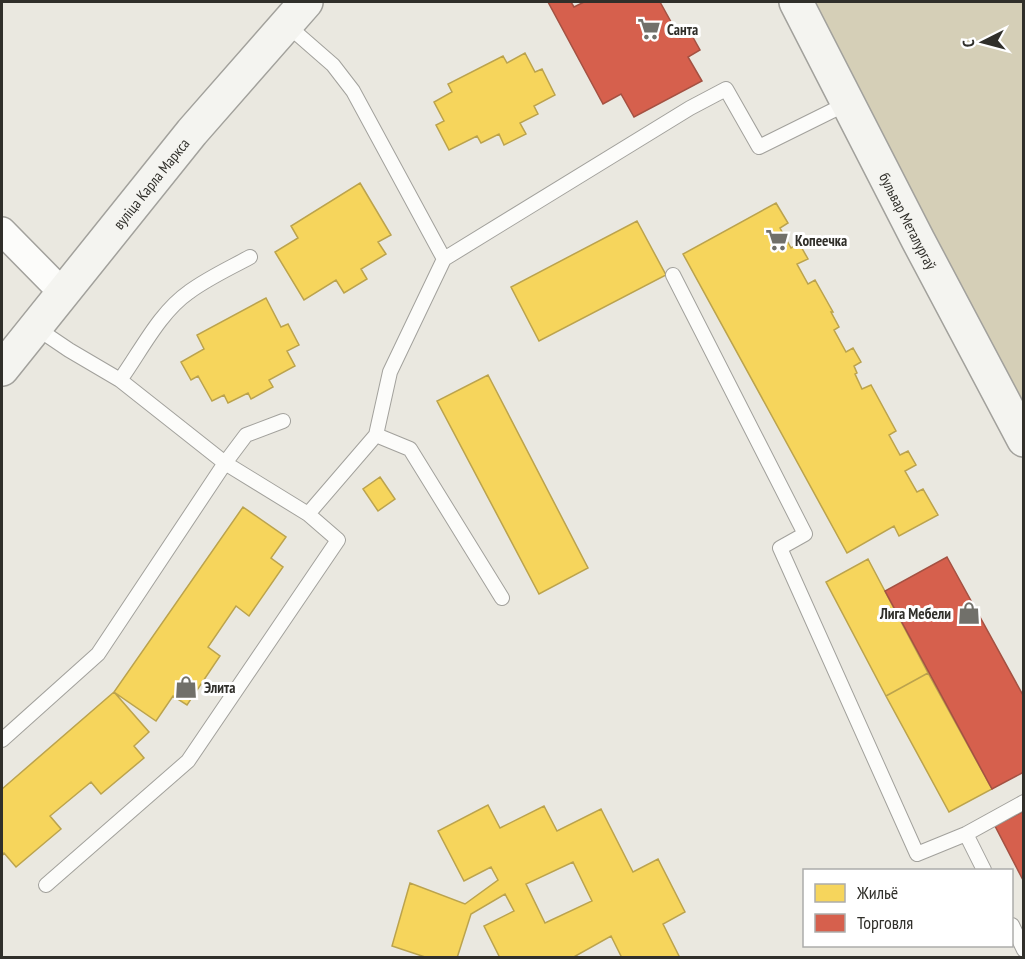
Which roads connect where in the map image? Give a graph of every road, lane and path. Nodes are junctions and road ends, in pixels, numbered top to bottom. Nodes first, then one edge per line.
1 (796, 2) edge
2 (296, 13) edge
3 (848, 103) junction
4 (2, 231) edge
5 (250, 257) dead end
6 (444, 259) junction
7 (673, 275) dead end
8 (63, 293) junction
9 (35, 327) junction
10 (2, 369) edge
11 (120, 380) junction
12 (283, 421) dead end
13 (376, 435) junction
14 (1023, 440) edge
15 (225, 463) junction
16 (308, 514) junction
17 (502, 598) dead end
18 (2, 740) edge
19 (1023, 802) edge
20 (966, 834) junction
21 (984, 869) edge
22 (46, 885) dead end
23 (1013, 929) edge
24 (1023, 950) edge

1 - 3 main road, бульвар Металургаў
2 - 6 lane
2 - 8 main road, вуліца Карла Маркса
3 - 6 lane
3 - 14 main road, бульвар Металургаў
4 - 8 street
5 - 11 lane
6 - 13 lane
7 - 20 lane
8 - 9 main road, вуліца Карла Маркса
9 - 10 main road, вуліца Карла Маркса
9 - 11 lane
11 - 15 lane
12 - 15 lane
13 - 16 lane
13 - 17 lane
15 - 16 lane
15 - 18 lane
16 - 22 lane
19 - 20 lane
20 - 21 lane
23 - 24 lane

